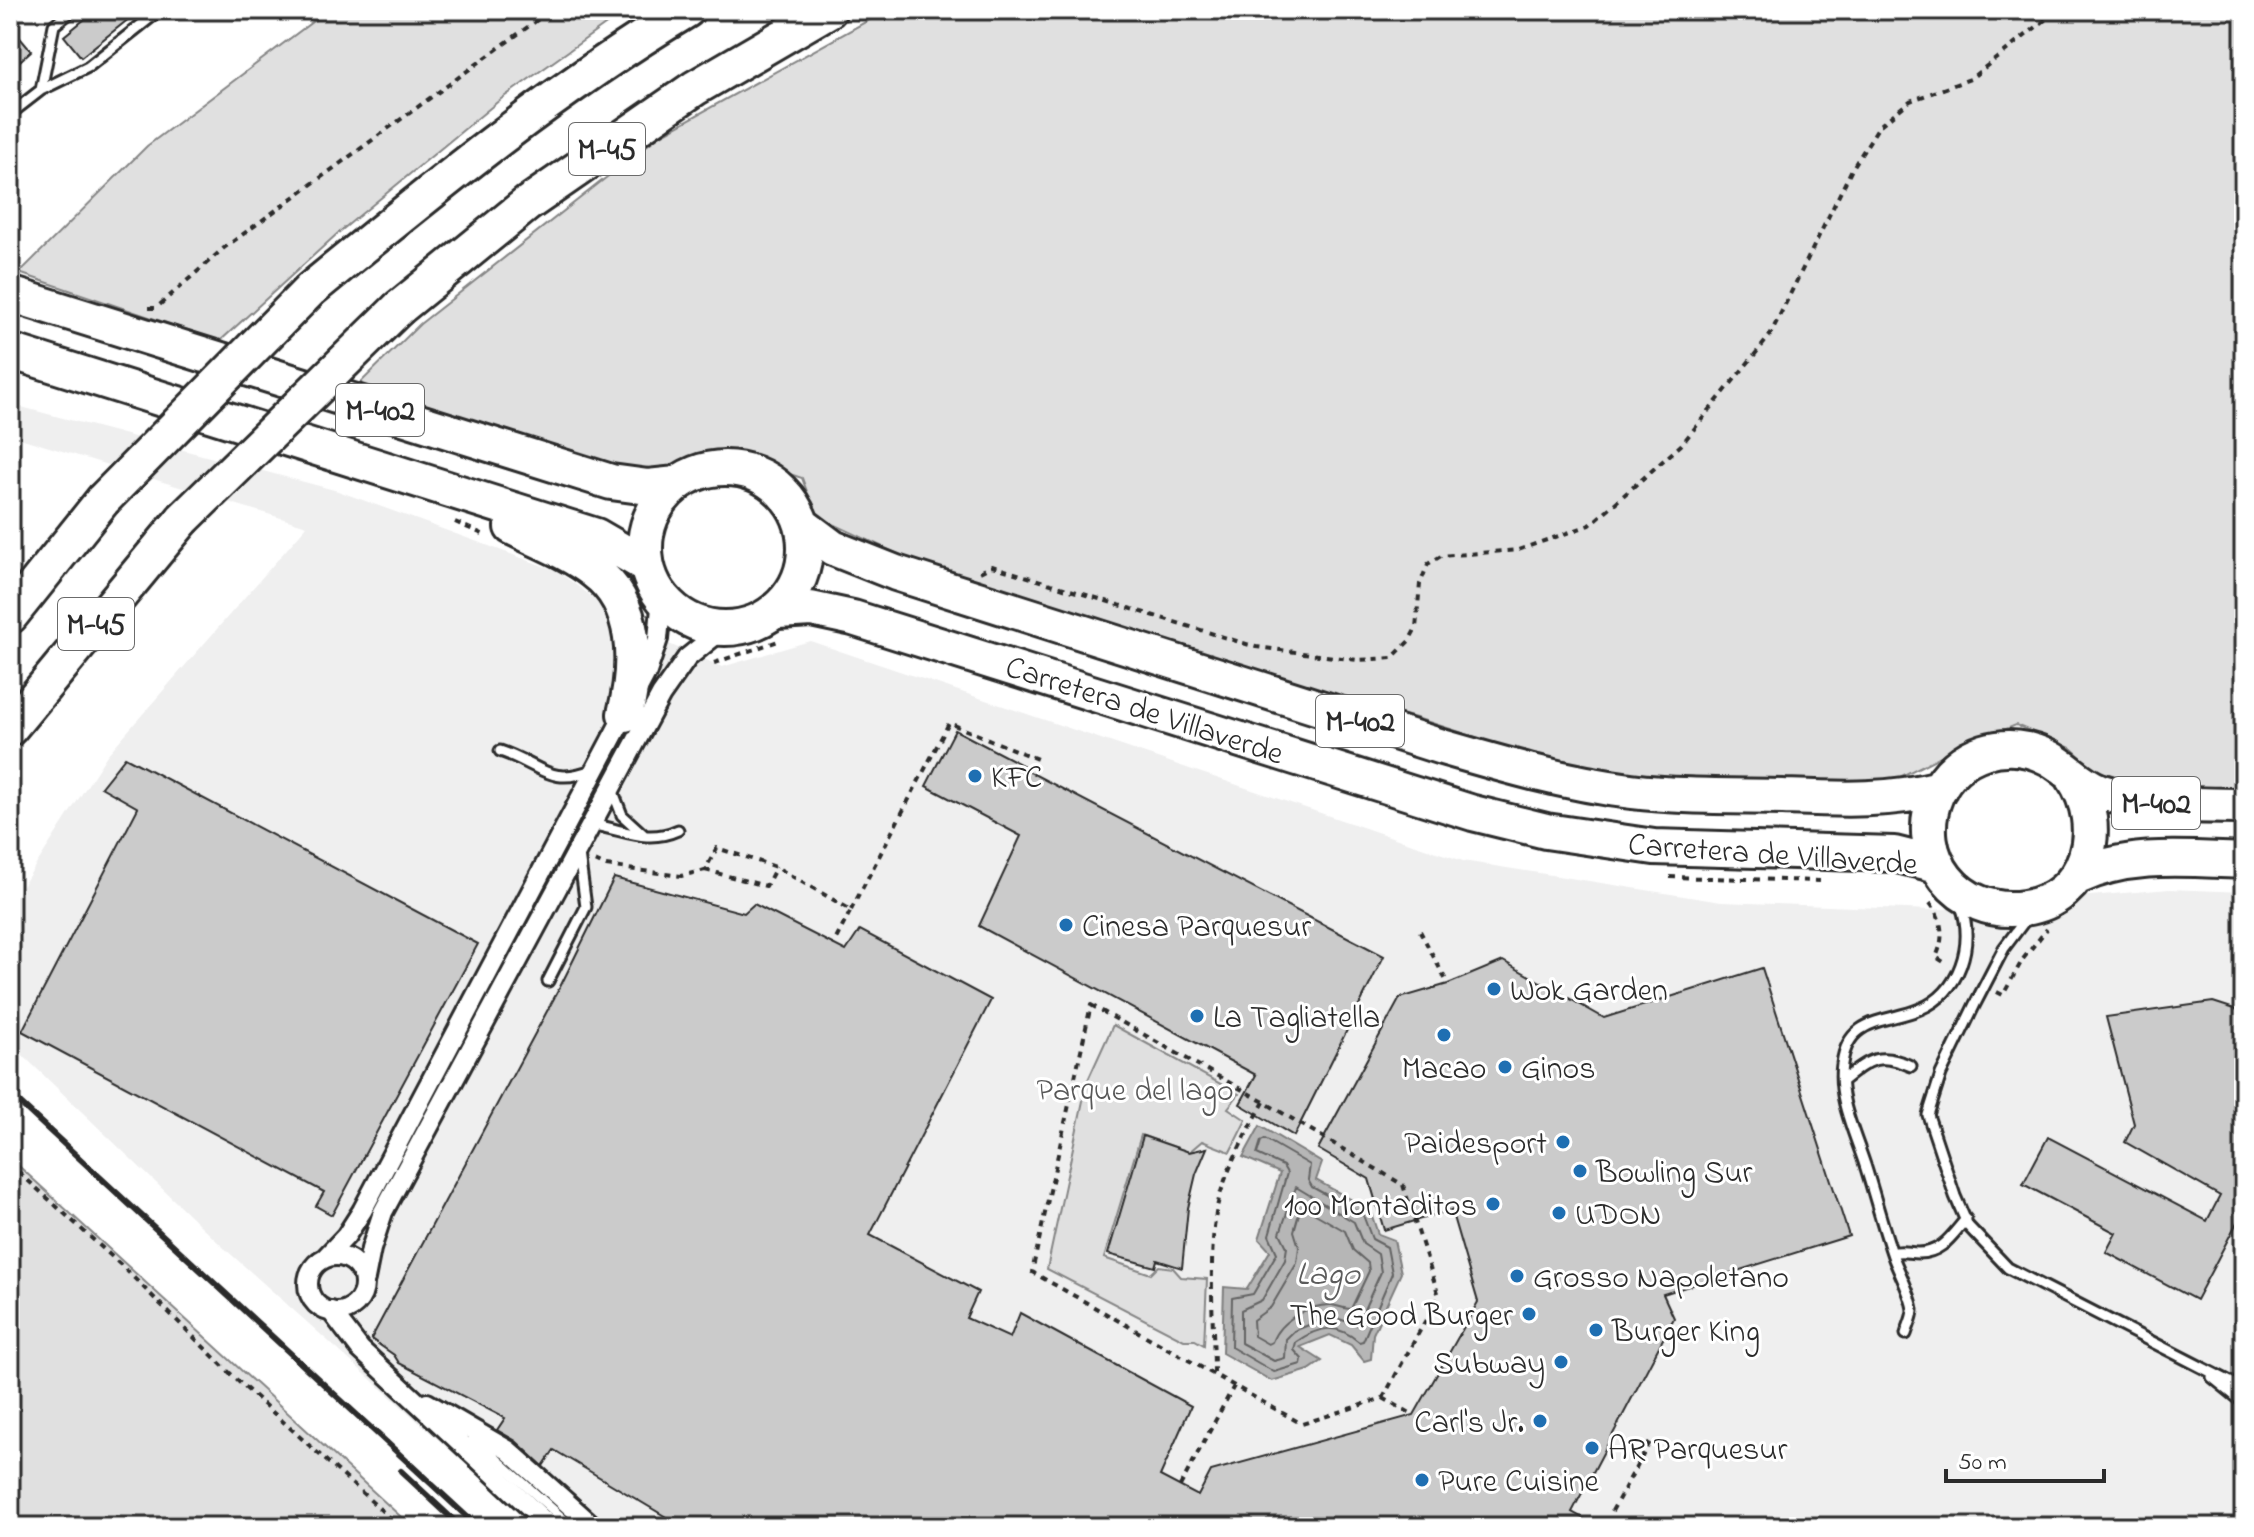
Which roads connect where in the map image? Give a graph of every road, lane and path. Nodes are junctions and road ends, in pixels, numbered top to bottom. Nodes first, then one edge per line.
1 (73, 10) edge
2 (160, 10) edge
3 (551, 10) edge
4 (687, 10) edge
5 (829, 10) edge
6 (2058, 10) edge
7 (41, 90) junction
8 (10, 114) edge
9 (10, 294) edge
10 (141, 308) dead end
11 (10, 351) edge
12 (423, 480) junction
13 (677, 484) junction
14 (451, 521) dead end
15 (805, 527) junction
16 (498, 541) dead end
17 (646, 565) junction
18 (947, 589) junction
19 (662, 597) junction
20 (778, 611) junction
21 (10, 616) edge
22 (723, 629) junction
23 (625, 714) junction
24 (10, 728) edge
25 (500, 751) dead end
26 (1042, 761) dead end
27 (597, 768) junction
28 (2073, 777) junction
29 (1940, 788) junction
30 (612, 789) junction
31 (2244, 806) edge
32 (594, 825) junction
33 (678, 830) dead end
34 (646, 837) junction
35 (579, 853) junction
36 (2244, 861) edge
37 (776, 867) junction
38 (705, 870) junction
39 (2077, 877) junction
40 (1947, 878) junction
41 (851, 910) junction
42 (2045, 915) junction
43 (1420, 931) dead end
44 (833, 945) dead end
45 (548, 981) dead end
46 (1448, 984) dead end
47 (2003, 995) dead end
48 (1911, 1066) dead end
49 (1842, 1081) junction
50 (1264, 1102) junction
51 (10, 1164) edge
52 (1966, 1219) junction
53 (1892, 1253) junction
54 (326, 1257) junction
55 (365, 1279) junction
56 (331, 1311) junction
57 (1906, 1334) dead end
58 (2194, 1362) junction
59 (1214, 1373) junction
60 (1234, 1386) junction
61 (401, 1387) junction
62 (2244, 1389) edge
63 (1383, 1398) junction
64 (2244, 1403) edge
65 (440, 1412) junction
66 (1414, 1415) dead end
67 (1650, 1442) dead end
68 (1180, 1486) dead end
69 (1612, 1511) dead end
70 (400, 1527) edge
71 (551, 1527) edge
72 (572, 1527) edge
73 (594, 1527) edge

1 - 7 lane
2 - 7 lane
3 - 10 path
4 - 21 highway, M-45, bridge
5 - 24 highway, M-45, bridge
6 - 18 path
7 - 8 lane
9 - 13 highway, M-402
11 - 12 highway, M-402
12 - 17 highway, M-402
12 - 23 highway
13 - 15 highway, M-402
13 - 17 highway
14 - 16 path
15 - 18 highway, Carretera de Villaverde / M-402
15 - 20 highway
17 - 19 highway
18 - 29 highway, Carretera de Villaverde / M-402
19 - 22 highway
19 - 23 street
20 - 22 highway, M-402
20 - 40 highway, Carretera de Villaverde / M-402
22 - 30 street
23 - 27 street
25 - 27 lane
26 - 41 path
27 - 54 street
28 - 29 highway, M-402
28 - 31 highway, M-402
28 - 39 highway
29 - 40 highway
30 - 32 street
30 - 34 lane
32 - 34 lane
32 - 35 street
33 - 34 lane
35 - 38 path
35 - 45 lane
35 - 55 street
36 - 39 highway, M-402
37 - 38 path
37 - 38 path
37 - 41 path
39 - 42 highway
40 - 42 highway
40 - 49 lane
41 - 44 path
42 - 47 path
42 - 52 lane
43 - 46 path
48 - 49 lane
49 - 53 lane
50 - 59 path
50 - 59 path
50 - 63 path
51 - 70 path
52 - 53 lane
52 - 58 lane
53 - 57 lane
54 - 55 street
54 - 56 street
55 - 56 street
56 - 61 street
58 - 62 lane
58 - 64 lane
59 - 60 path
60 - 63 path
60 - 68 path
61 - 65 street
61 - 71 street
63 - 66 path
65 - 72 lane
65 - 73 street
67 - 69 path

